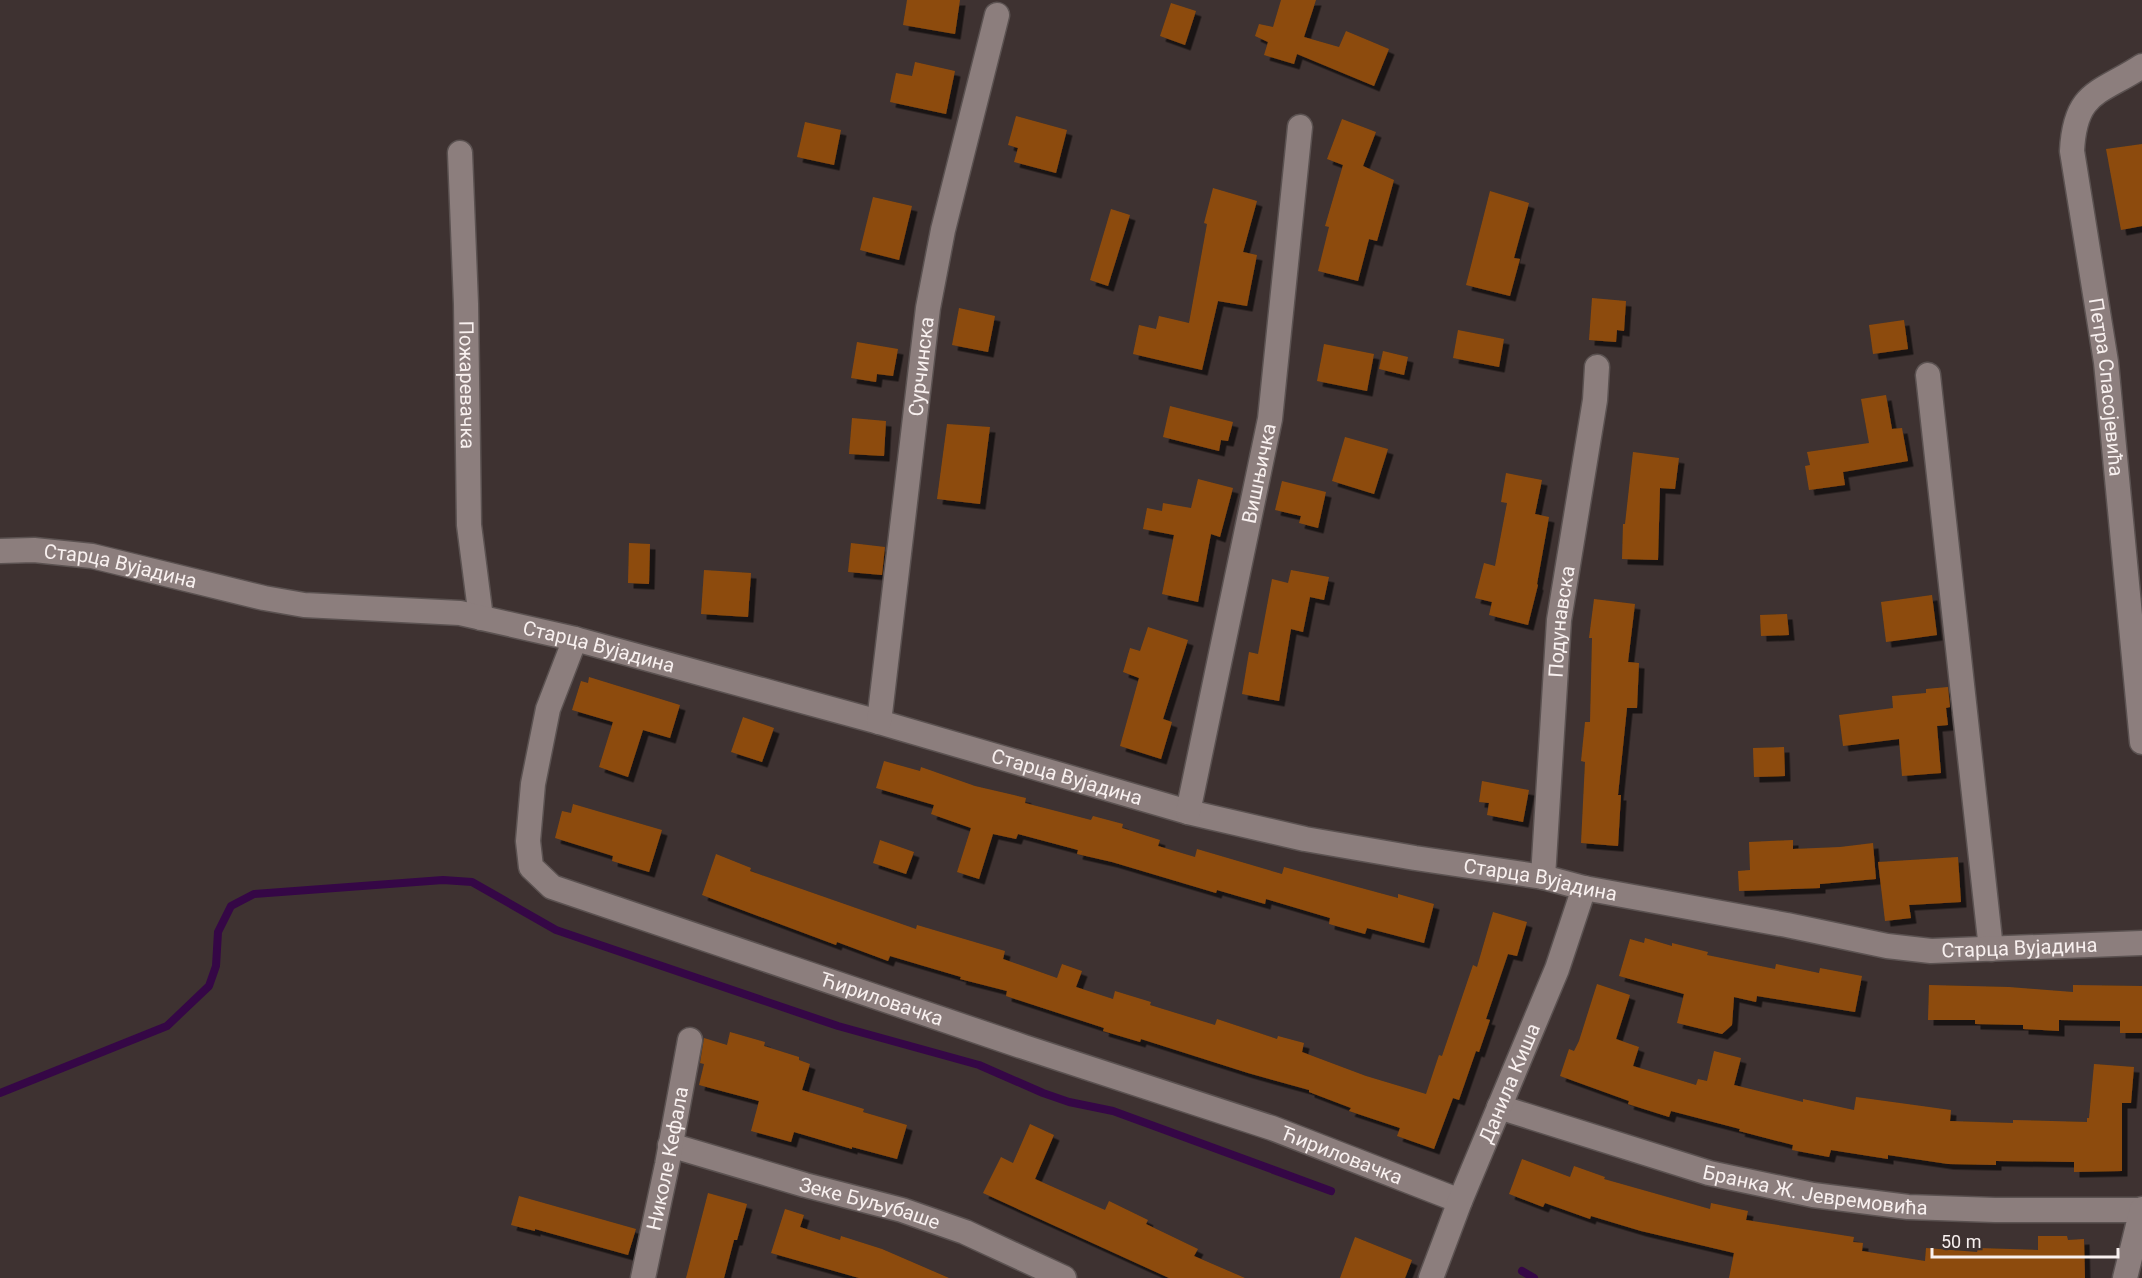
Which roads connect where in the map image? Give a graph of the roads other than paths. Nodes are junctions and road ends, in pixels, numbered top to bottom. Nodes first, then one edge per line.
1 (997, 15) dead end
2 (2142, 66) edge
3 (1299, 127) dead end
4 (460, 153) dead end
5 (1597, 367) dead end
6 (1928, 375) dead end
7 (0, 551) edge
8 (481, 618) junction
9 (575, 639) junction
10 (879, 722) junction
11 (2142, 742) edge
12 (1188, 812) junction
13 (1543, 877) junction
14 (1584, 888) junction
15 (2142, 943) edge
16 (1991, 949) junction
17 (690, 1040) dead end
18 (1499, 1107) junction
19 (670, 1145) junction
20 (1460, 1201) junction
21 (2142, 1210) edge
22 (643, 1278) edge
23 (1064, 1278) edge
24 (1431, 1278) edge
25 (2125, 1278) edge

1 - 10 street, Сурчинска
2 - 11 street, Петра Спасојевића
3 - 12 street, Вишњичка
4 - 8 street, Пожаревачка
5 - 13 street, Подунавска
6 - 16 street
7 - 8 street, Старца Вујадина
8 - 9 street, Старца Вујадина
9 - 10 street, Старца Вујадина
9 - 20 street, Ћириловачка
10 - 12 street, Старца Вујадина
12 - 13 street, Старца Вујадина
13 - 14 street, Старца Вујадина
14 - 16 street, Старца Вујадина
14 - 18 street, Данила Киша
15 - 16 street, Старца Вујадина
17 - 19 street, Николе Кефала
18 - 20 street, Данила Киша
18 - 21 street, Бранка Ж. Јевремовића
19 - 22 street, Николе Кефала
19 - 23 street, Зеке Буљубаше
20 - 24 street, Данила Киша
21 - 25 street

